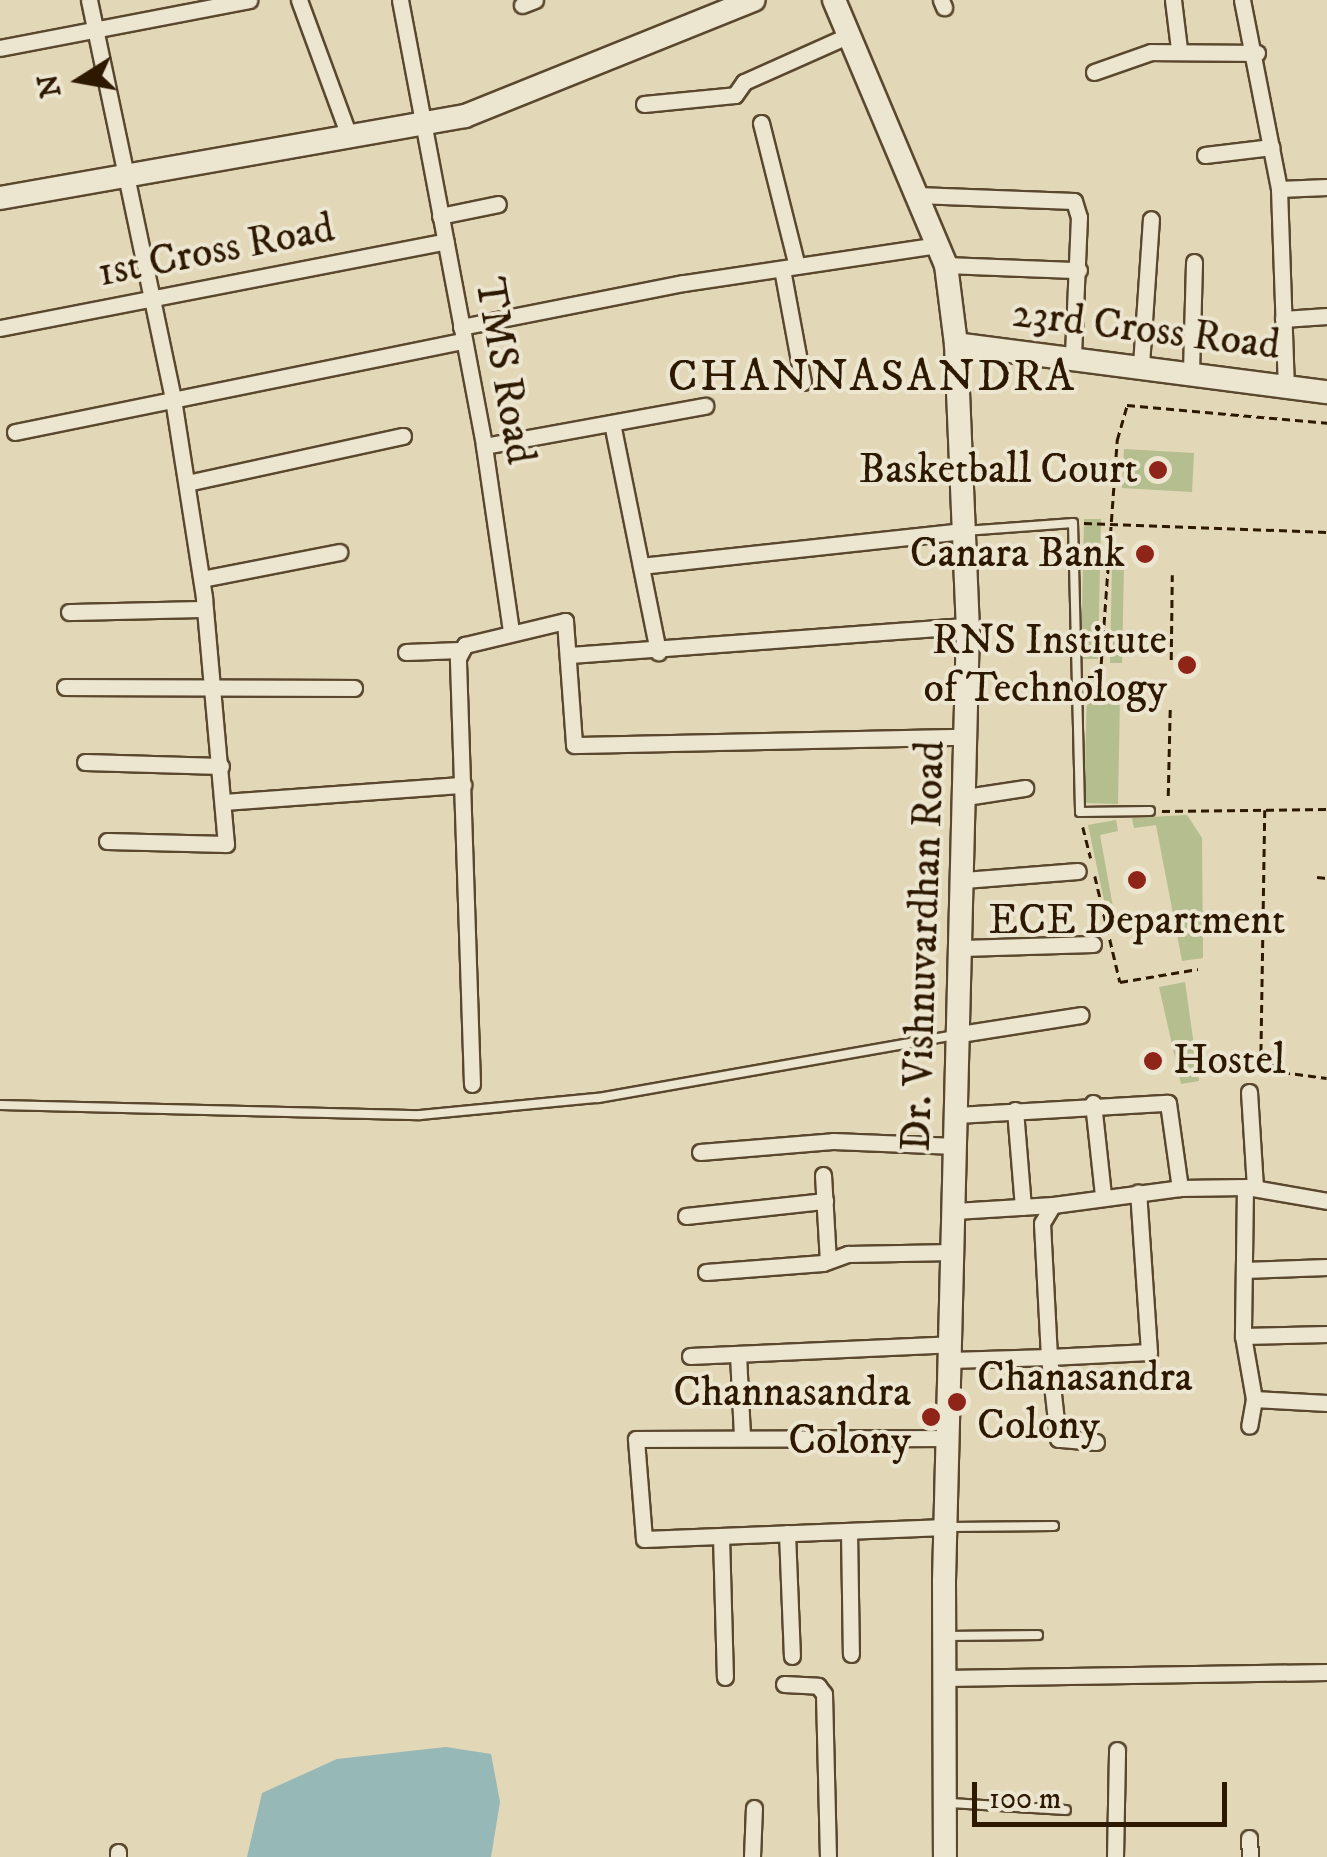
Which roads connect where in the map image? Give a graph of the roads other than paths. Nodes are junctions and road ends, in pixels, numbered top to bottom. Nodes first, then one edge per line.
1 (90, 0) edge
2 (249, 0) edge
3 (299, 0) edge
4 (400, 0) edge
5 (754, 0) edge
6 (834, 0) edge
7 (1173, 0) edge
8 (1242, 0) edge
9 (714, 8) edge
10 (95, 30) junction
11 (849, 35) junction
12 (0, 48) edge
13 (1179, 49) junction
14 (1257, 53) junction
15 (1094, 72) dead end
16 (644, 104) dead end
17 (761, 123) dead end
18 (420, 124) junction
19 (349, 136) junction
20 (1272, 147) junction
21 (1204, 154) dead end
22 (121, 174) junction
23 (1327, 187) edge
24 (1279, 190) junction
25 (917, 195) junction
26 (0, 198) edge
27 (498, 204) dead end
28 (440, 216) junction
29 (1151, 218) dead end
30 (446, 241) junction
31 (942, 255) junction
32 (1194, 262) dead end
33 (790, 267) junction
34 (1079, 270) junction
35 (154, 298) junction
36 (1327, 316) edge
37 (1283, 319) junction
38 (0, 328) edge
39 (463, 334) junction
40 (956, 344) junction
41 (1073, 357) junction
42 (1141, 365) junction
43 (1190, 370) junction
44 (803, 382) dead end
45 (1286, 386) junction
46 (1327, 392) edge
47 (174, 399) junction
48 (705, 406) dead end
49 (612, 423) junction
50 (15, 432) dead end
51 (403, 436) dead end
52 (484, 446) junction
53 (187, 484) junction
54 (965, 531) junction
55 (339, 552) dead end
56 (641, 566) junction
57 (202, 579) junction
58 (204, 609) junction
59 (69, 612) dead end
60 (968, 626) junction
61 (511, 631) junction
62 (460, 650) junction
63 (406, 652) dead end
64 (658, 652) junction
65 (570, 655) junction
66 (65, 687) dead end
67 (211, 688) junction
68 (354, 688) dead end
69 (968, 738) junction
70 (84, 762) dead end
71 (220, 766) junction
72 (463, 784) junction
73 (1025, 788) dead end
74 (966, 796) junction
75 (224, 802) junction
76 (1150, 811) road end
77 (107, 841) dead end
78 (1078, 871) dead end
79 (964, 880) junction
80 (1093, 944) dead end
81 (962, 948) junction
82 (1081, 1015) dead end
83 (960, 1034) junction
84 (472, 1084) dead end
85 (1249, 1092) dead end
86 (1093, 1103) junction
87 (0, 1105) edge
88 (1016, 1110) junction
89 (958, 1115) junction
90 (956, 1146) junction
91 (700, 1152) dead end
92 (823, 1175) dead end
93 (1180, 1188) junction
94 (1250, 1188) junction
95 (1138, 1192) junction
96 (1103, 1195) junction
97 (1327, 1200) edge
98 (824, 1201) junction
99 (1054, 1205) junction
100 (1023, 1206) junction
101 (954, 1210) junction
102 (686, 1216) dead end
103 (954, 1252) junction
104 (828, 1261) junction
105 (1327, 1267) edge
106 (1244, 1270) junction
107 (706, 1272) dead end
108 (1327, 1334) edge
109 (1243, 1336) junction
110 (950, 1352) junction
111 (738, 1354) junction
112 (690, 1356) dead end
113 (1049, 1357) junction
114 (1254, 1399) junction
115 (1327, 1403) edge
116 (1248, 1426) dead end
117 (742, 1436) junction
118 (948, 1438) junction
119 (1096, 1442) dead end
120 (1054, 1526) dead end
121 (946, 1527) junction
122 (849, 1531) junction
123 (787, 1533) junction
124 (721, 1536) junction
125 (1038, 1635) dead end
126 (944, 1636) junction
127 (852, 1654) dead end
128 (792, 1656) dead end
129 (1327, 1672) edge
130 (725, 1677) dead end
131 (944, 1678) junction
132 (784, 1684) dead end
133 (1117, 1750) dead end
134 (945, 1803) junction
135 (754, 1808) dead end
136 (1066, 1810) dead end
137 (1250, 1838) dead end
138 (752, 1857) edge
139 (828, 1857) edge
140 (945, 1857) edge
141 (1115, 1857) edge
142 (1250, 1857) edge

1 - 10 street
2 - 10 street
3 - 19 street
4 - 18 street, TMS Road
5 - 9 main road
6 - 11 main road, Dr. Vishnuvardhan Road
7 - 13 street
8 - 14 street
9 - 18 main road
10 - 12 street
10 - 22 street
11 - 16 street
11 - 25 main road, Dr. Vishnuvardhan Road
13 - 14 street
13 - 15 street
14 - 20 street
17 - 33 street
18 - 19 main road
18 - 28 street, TMS Road
19 - 22 main road
20 - 21 street
20 - 24 street
22 - 26 main road
22 - 35 street
23 - 24 street
24 - 37 street
25 - 31 main road, Dr. Vishnuvardhan Road
25 - 34 street
27 - 28 street
28 - 30 street, TMS Road
29 - 42 street
30 - 35 street, 1st Cross Road
30 - 39 street, TMS Road
31 - 33 street
31 - 34 street
31 - 40 main road, Dr. Vishnuvardhan Road
32 - 43 street
33 - 39 street
33 - 44 street
34 - 41 street
35 - 38 street, 1st Cross Road
35 - 47 street
36 - 37 street
37 - 45 street
39 - 47 street
39 - 52 street, TMS Road
40 - 41 main road, 23rd Cross Road
40 - 54 main road, Dr. Vishnuvardhan Road
41 - 42 main road, 23rd Cross Road
42 - 43 main road, 23rd Cross Road
43 - 45 main road, 23rd Cross Road
45 - 46 main road, 23rd Cross Road
47 - 50 street
47 - 53 street
48 - 49 street
49 - 52 street
49 - 56 street
51 - 53 street
52 - 61 street, TMS Road
53 - 57 street
54 - 56 street
54 - 60 main road, Dr. Vishnuvardhan Road
54 - 76 lane
55 - 57 street
56 - 64 street
57 - 58 street
58 - 59 street
58 - 67 street
60 - 64 street
60 - 69 main road, Dr. Vishnuvardhan Road
61 - 62 street
61 - 65 street
62 - 63 street
62 - 72 street
64 - 65 street
65 - 69 street
66 - 67 street
67 - 68 street
67 - 71 street
69 - 74 main road, Dr. Vishnuvardhan Road
70 - 71 street
71 - 75 street
72 - 75 street
72 - 84 street
73 - 74 street
74 - 79 main road, Dr. Vishnuvardhan Road
75 - 77 street
78 - 79 street
79 - 81 main road, Dr. Vishnuvardhan Road
80 - 81 street
81 - 83 main road, Dr. Vishnuvardhan Road
82 - 83 street
83 - 87 lane
83 - 89 main road, Dr. Vishnuvardhan Road
85 - 94 street
86 - 88 street
86 - 93 street
86 - 96 street
88 - 89 street
88 - 100 street
89 - 90 main road, Dr. Vishnuvardhan Road
90 - 91 street
90 - 101 main road, Dr. Vishnuvardhan Road
92 - 98 street
93 - 94 street
93 - 95 street
94 - 97 street
94 - 106 street
95 - 96 street
95 - 113 street
96 - 99 street
98 - 102 street
98 - 104 street
99 - 100 street
99 - 113 street
100 - 101 street
101 - 103 main road, Dr. Vishnuvardhan Road
103 - 104 street
103 - 110 main road, Dr. Vishnuvardhan Road
104 - 107 street
105 - 106 street
106 - 109 street
108 - 109 street
109 - 114 street
110 - 111 street
110 - 113 street
110 - 118 main road, Dr. Vishnuvardhan Road
111 - 112 street
111 - 117 street
113 - 119 street
114 - 115 street
114 - 116 street
117 - 118 street
117 - 124 street
118 - 121 main road, Dr. Vishnuvardhan Road
120 - 121 lane
121 - 122 street
121 - 126 main road, Dr. Vishnuvardhan Road
122 - 123 street
122 - 127 street
123 - 124 street
123 - 128 street
124 - 130 street
125 - 126 lane
126 - 131 main road, Dr. Vishnuvardhan Road
129 - 131 street
131 - 134 main road, Dr. Vishnuvardhan Road
132 - 139 street
133 - 141 street
134 - 136 lane
134 - 140 main road, Dr. Vishnuvardhan Road
135 - 138 street
137 - 142 street

